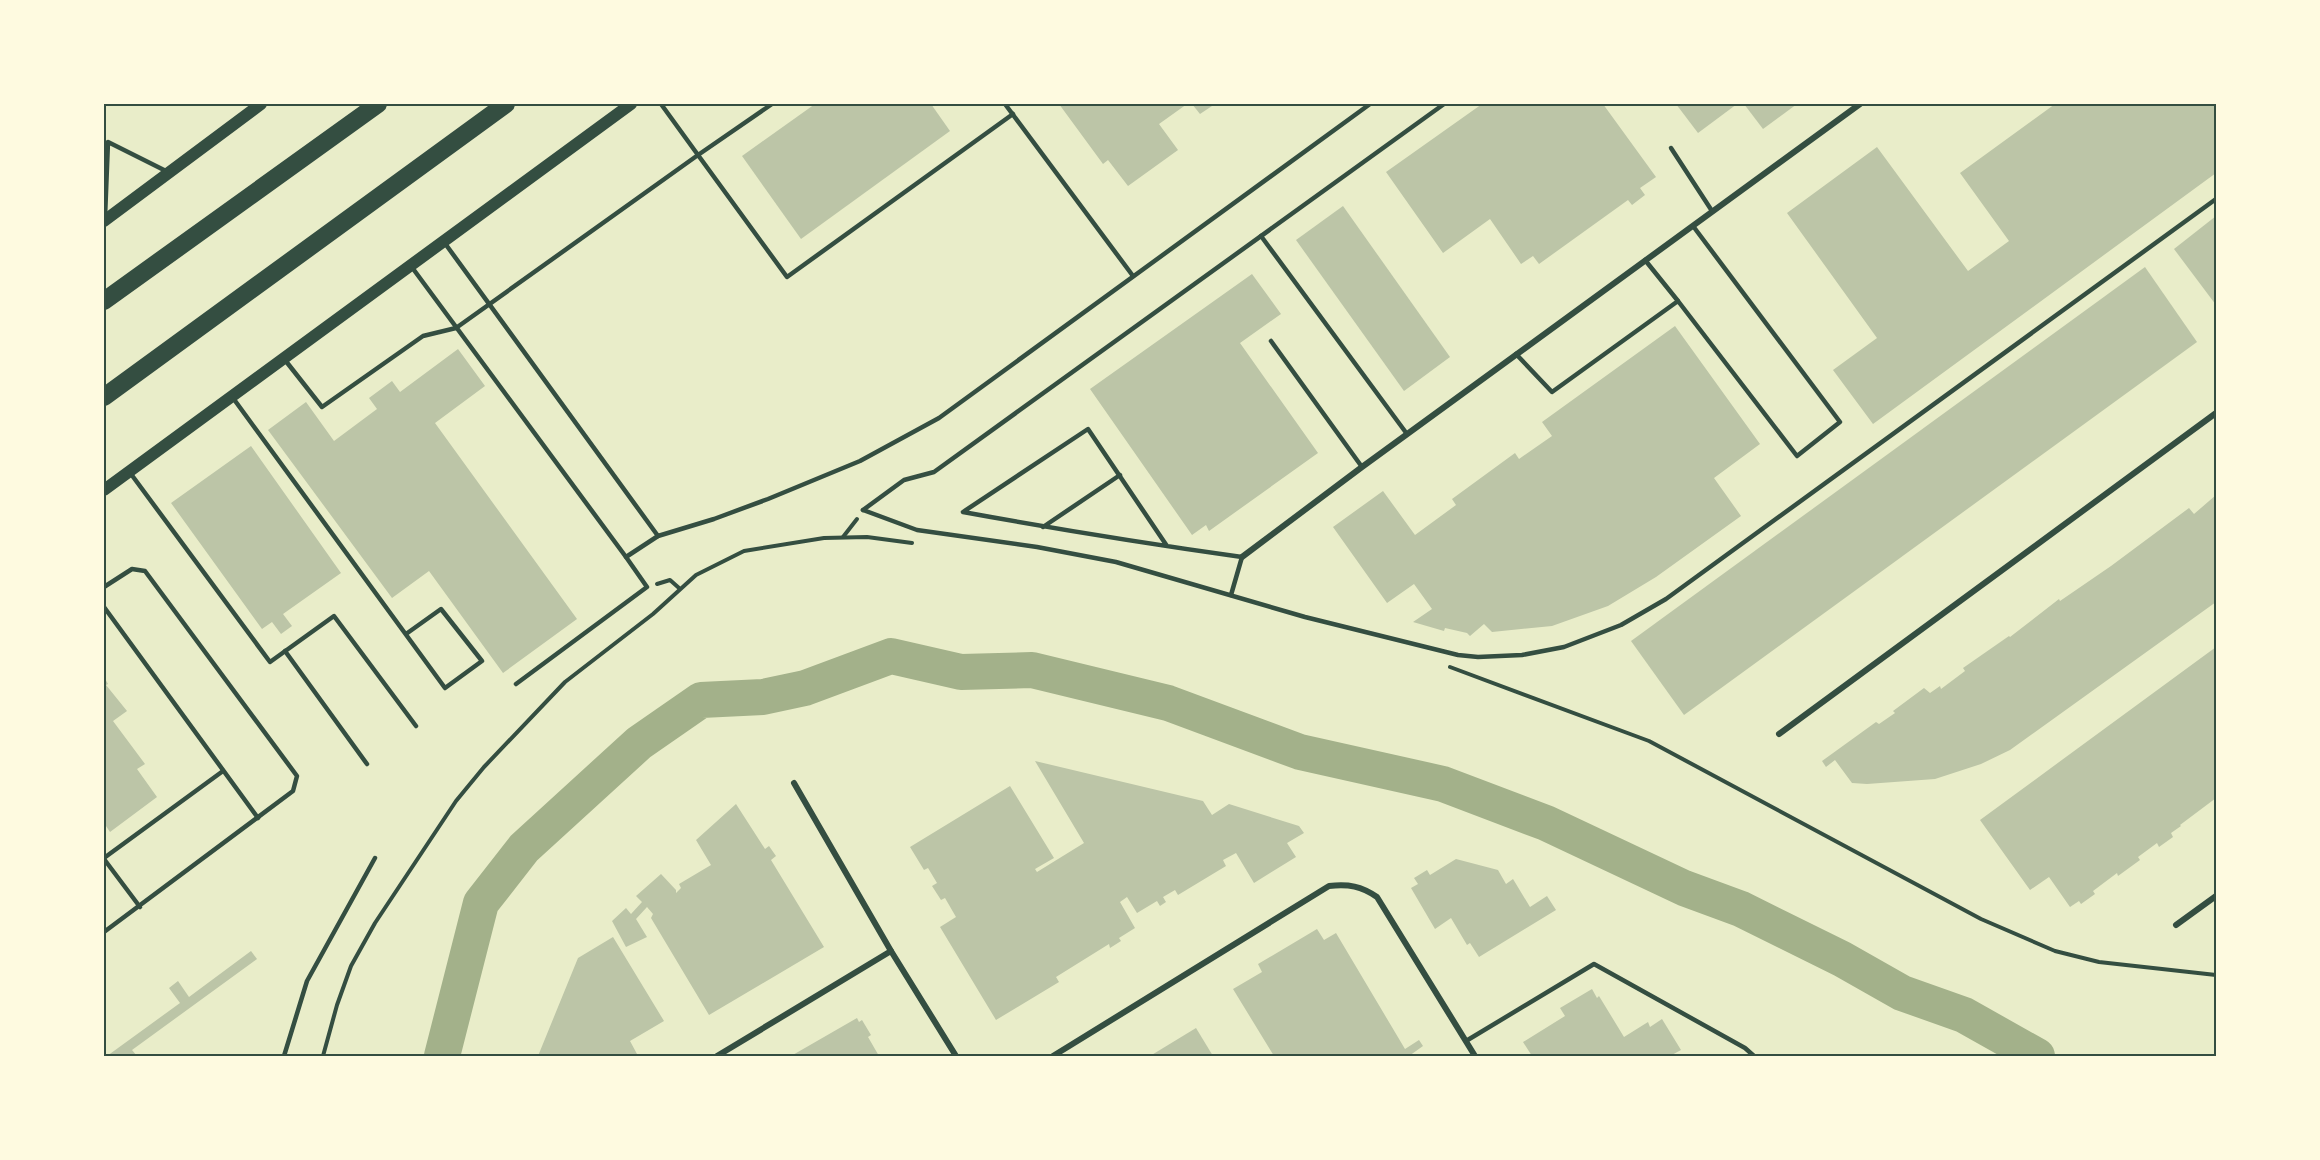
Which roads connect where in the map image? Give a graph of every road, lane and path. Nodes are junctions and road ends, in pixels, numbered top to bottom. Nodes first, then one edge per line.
1 (261, 104) edge
2 (378, 104) edge
3 (506, 104) edge
4 (632, 104) edge
5 (661, 104) edge
6 (771, 104) edge
7 (1005, 104) edge
8 (1370, 104) edge
9 (1444, 104) edge
10 (1860, 104) edge
11 (1013, 114) junction
12 (104, 136) edge
13 (108, 142) junction
14 (1671, 148) dead end
15 (698, 155) junction
16 (168, 172) junction
17 (2217, 199) edge
18 (1712, 211) junction
19 (104, 221) edge
20 (1693, 225) junction
21 (1261, 236) junction
22 (443, 242) junction
23 (1644, 260) junction
24 (411, 266) junction
25 (1133, 276) junction
26 (104, 301) edge
27 (1678, 301) junction
28 (488, 303) junction
29 (456, 327) junction
30 (1271, 341) dead end
31 (1516, 354) junction
32 (284, 358) junction
33 (231, 396) junction
34 (104, 397) edge
35 (2217, 413) edge
36 (1407, 434) junction
37 (1362, 467) junction
38 (129, 471) junction
39 (1120, 475) junction
40 (104, 490) edge
41 (863, 510) junction
42 (1043, 527) junction
43 (658, 536) junction
44 (843, 537) junction
45 (914, 543) dead end
46 (1167, 546) junction
47 (626, 557) junction
48 (1242, 557) junction
49 (104, 587) edge
50 (647, 587) junction
51 (680, 588) junction
52 (1231, 595) junction
53 (104, 607) edge
54 (406, 634) junction
55 (285, 651) junction
56 (1439, 663) dead end
57 (516, 684) dead end
58 (416, 726) dead end
59 (1779, 734) dead end
60 (367, 764) dead end
61 (223, 771) junction
62 (794, 783) dead end
63 (258, 818) junction
64 (375, 858) dead end
65 (104, 859) edge
66 (2217, 896) edge
67 (140, 907) junction
68 (2176, 925) dead end
69 (104, 932) edge
70 (891, 951) junction
71 (2217, 975) edge
72 (1466, 1041) junction
73 (284, 1056) edge
74 (323, 1056) edge
75 (717, 1056) edge
76 (956, 1056) edge
77 (1053, 1056) edge
78 (1475, 1056) edge
79 (1754, 1056) edge

1 - 16 main road
2 - 26 highway
3 - 34 highway
4 - 22 main road
5 - 15 lane
6 - 15 lane
7 - 11 lane
8 - 25 lane
9 - 21 lane
10 - 18 street
11 - 15 lane
11 - 25 lane
12 - 13 lane
13 - 16 lane
13 - 19 lane
14 - 18 lane
15 - 28 lane
16 - 19 main road
17 - 52 lane
18 - 20 street
20 - 23 street
20 - 27 lane
21 - 36 lane
21 - 41 lane
22 - 24 main road
22 - 28 lane
23 - 27 lane
23 - 31 street
24 - 29 lane
24 - 32 main road
25 - 43 lane
27 - 31 lane
28 - 29 lane
28 - 43 lane
29 - 32 lane
29 - 47 lane
30 - 37 lane
31 - 36 street
32 - 33 main road
33 - 38 main road
33 - 54 lane
35 - 59 street
36 - 37 street
37 - 48 street
38 - 40 main road
38 - 55 lane
39 - 42 lane
39 - 42 lane
39 - 46 lane
41 - 44 path
41 - 52 lane
42 - 46 lane
43 - 47 lane
44 - 45 path
44 - 51 path
46 - 48 lane
47 - 50 lane
48 - 52 lane
49 - 63 lane
50 - 51 path
50 - 57 lane
51 - 74 path
53 - 61 lane
54 - 54 lane
55 - 58 lane
55 - 60 lane
56 - 71 path
61 - 63 lane
61 - 65 lane
62 - 70 street
63 - 67 lane
64 - 73 lane
65 - 67 lane
66 - 68 street
67 - 69 lane
70 - 75 street
70 - 76 street
72 - 77 street
72 - 78 street
72 - 79 lane

